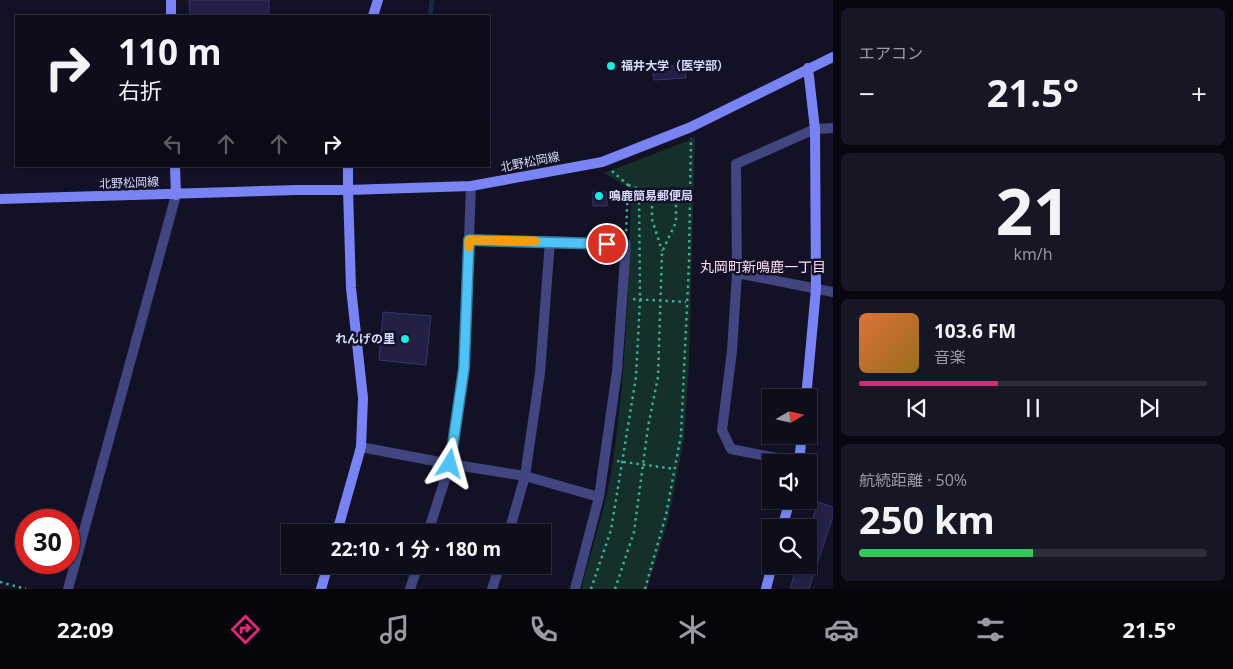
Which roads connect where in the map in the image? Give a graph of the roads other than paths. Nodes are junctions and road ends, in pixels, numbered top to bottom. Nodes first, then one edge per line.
1 (171, 0) edge
2 (378, 0) edge
3 (171, 15) edge
4 (373, 15) edge
5 (833, 57) edge
6 (808, 68) junction
7 (833, 128) edge
8 (815, 129) junction
9 (175, 167) edge
10 (348, 167) edge
11 (472, 186) junction
12 (348, 190) junction
13 (176, 194) junction
14 (0, 200) edge
15 (469, 240) junction
16 (550, 241) junction
17 (737, 273) junction
18 (816, 289) junction
19 (833, 292) edge
20 (807, 389) edge
21 (361, 447) junction
22 (762, 455) edge
23 (450, 464) junction
24 (525, 476) junction
25 (598, 497) junction
26 (339, 524) edge
27 (431, 524) edge
28 (511, 524) edge
29 (325, 574) edge
30 (415, 574) edge
31 (497, 574) edge
32 (770, 574) edge
33 (68, 589) edge
34 (321, 589) edge
35 (410, 589) edge
36 (492, 589) edge
37 (574, 589) edge
38 (766, 589) edge

1 - 3 street
2 - 4 street
5 - 6 street, 北野松岡線
6 - 8 street
6 - 11 street, 北野松岡線
7 - 8 street
8 - 17 street
8 - 18 street
9 - 13 street
10 - 12 street
11 - 12 street, 北野松岡線
11 - 15 street
12 - 13 street, 北野松岡線
12 - 21 street
13 - 14 street, 北野松岡線
13 - 33 street
15 - 16 street
15 - 23 street
16 - 24 street
16 - 25 street
17 - 18 street
17 - 22 street
18 - 19 street
18 - 20 street
21 - 23 street
21 - 26 street
23 - 24 street
23 - 27 street
24 - 25 street
24 - 28 street
25 - 37 street
29 - 34 street
30 - 35 street
31 - 36 street
32 - 38 street

